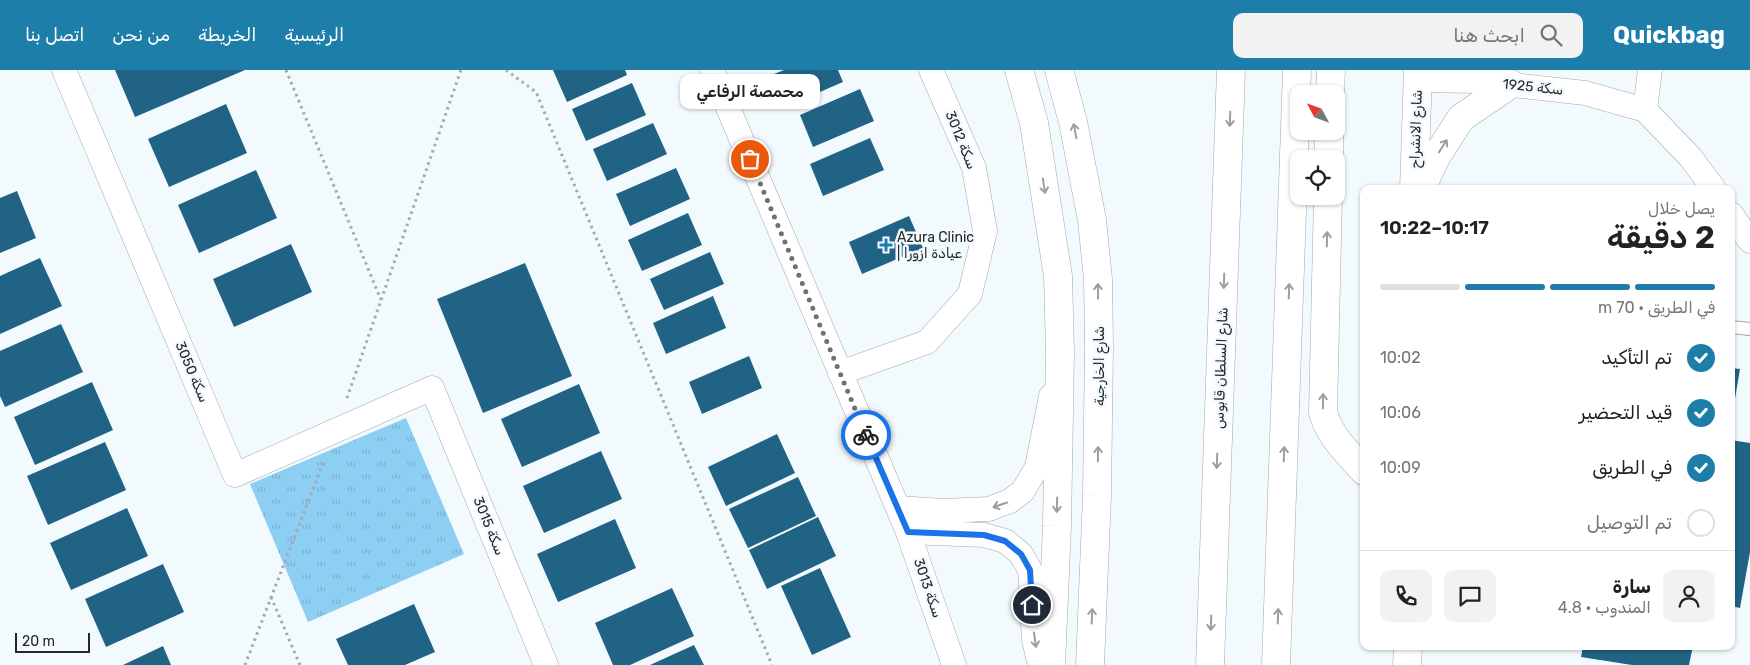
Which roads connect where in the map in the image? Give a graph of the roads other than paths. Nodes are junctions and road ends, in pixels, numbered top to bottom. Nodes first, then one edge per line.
1 (64, 70) edge
2 (712, 70) edge
3 (931, 70) edge
4 (1019, 70) edge
5 (1059, 70) edge
6 (1232, 70) edge
7 (1297, 70) edge
8 (1330, 70) edge
9 (1480, 70) edge
10 (1650, 70) edge
11 (1418, 75) edge
12 (1509, 84) junction
13 (1330, 85) edge
14 (1645, 110) junction
15 (1414, 185) edge
16 (1423, 185) edge
17 (1711, 185) edge
18 (1328, 205) edge
19 (1735, 220) edge
20 (1750, 241) edge
21 (1735, 327) edge
22 (1750, 329) edge
23 (1060, 353) junction
24 (840, 373) junction
25 (432, 388) joint
26 (1335, 438) junction
27 (1360, 446) edge
28 (1360, 466) edge
29 (898, 508) junction
30 (908, 532) junction
31 (1408, 650) edge
32 (546, 665) edge
33 (954, 665) edge
34 (1040, 665) edge
35 (1051, 665) edge
36 (1090, 665) edge
37 (1210, 665) edge
38 (1276, 665) edge
39 (1407, 665) edge

1 - 25 street, سكة 3050
2 - 24 street, سكة 3013
3 - 24 street, سكة 3012
4 -> 23 main road
36 -> 5 main road, شارع الخارجية
6 -> 37 main road, شارع السلطان قابوس
38 -> 7 main road
8 - 13 main road
9 - 12 main road
10 - 14 street
11 - 12 street, سكة 1925
11 - 15 main road, شارع الانشراح
12 - 14 street, سكة 1925
16 -> 12 main road
14 - 17 street, سكة 1925
26 -> 18 main road
19 - 20 street
21 - 22 lane
23 -> 29 street
23 -> 35 main road
24 - 29 street, سكة 3013
25 - 32 street, سكة 3015
26 - 27 main road
26 - 28 main road
29 - 30 street, سكة 3013
30 - 33 street, سكة 3013
30 -> 34 street
31 - 39 main road

